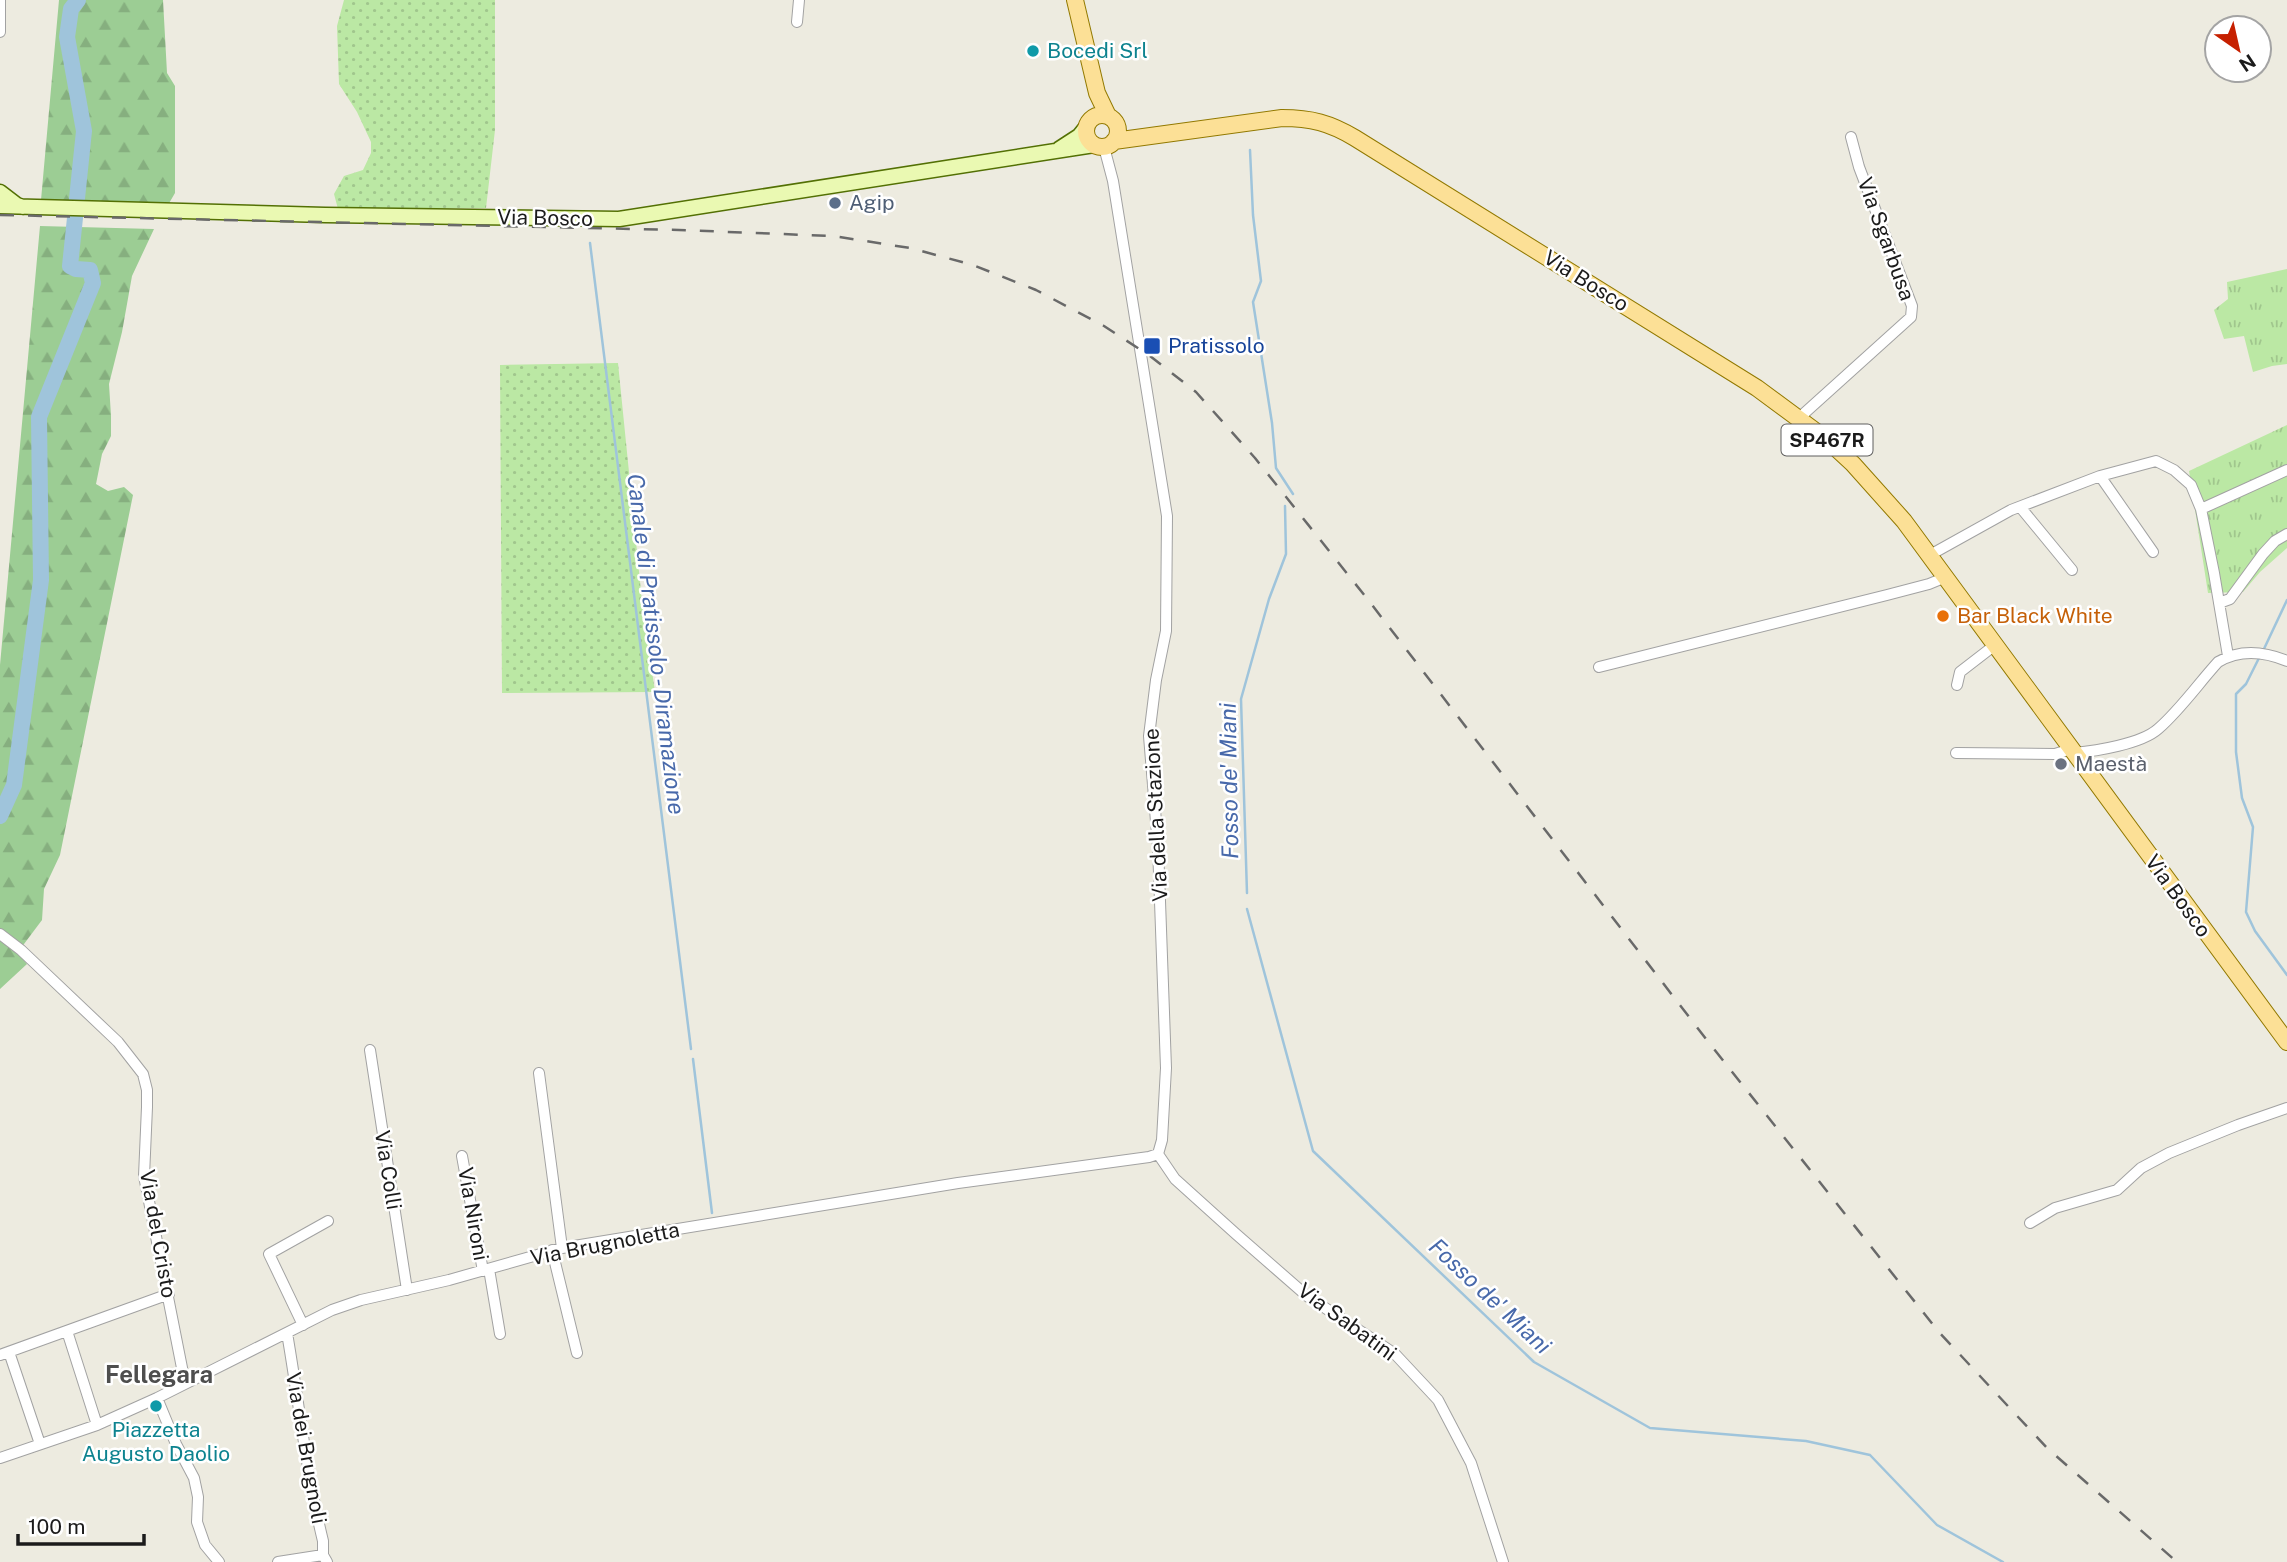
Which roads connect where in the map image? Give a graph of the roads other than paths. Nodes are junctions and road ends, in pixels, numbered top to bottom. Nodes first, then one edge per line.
1 (1, 0) edge
2 (799, 0) edge
3 (1075, 0) edge
4 (797, 22) dead end
5 (0, 32) edge
6 (1097, 93) junction
7 (1110, 118) junction
8 (1088, 124) junction
9 (1161, 133) junction
10 (1851, 137) dead end
11 (1104, 144) junction
12 (1055, 152) junction
13 (0, 192) edge
14 (0, 206) edge
15 (27, 207) junction
16 (1799, 418) junction
17 (2287, 470) edge
18 (2100, 476) junction
19 (2021, 508) junction
20 (2201, 509) junction
21 (2287, 534) edge
22 (2153, 552) dead end
23 (1930, 555) junction
24 (2072, 570) dead end
25 (1946, 577) junction
26 (2220, 603) junction
27 (1995, 645) junction
28 (2228, 656) junction
29 (2287, 661) edge
30 (1599, 667) dead end
31 (1957, 685) dead end
32 (2072, 751) junction
33 (1956, 753) dead end
34 (1, 935) edge
35 (2287, 1042) edge
36 (370, 1049) dead end
37 (539, 1073) dead end
38 (2287, 1108) edge
39 (1158, 1154) junction
40 (462, 1156) dead end
41 (328, 1221) dead end
42 (2030, 1223) dead end
43 (557, 1249) junction
44 (486, 1270) junction
45 (407, 1290) junction
46 (169, 1294) junction
47 (303, 1325) junction
48 (67, 1331) junction
49 (287, 1333) junction
50 (500, 1334) dead end
51 (5, 1353) edge
52 (577, 1353) dead end
53 (185, 1383) junction
54 (157, 1398) junction
55 (97, 1425) junction
56 (40, 1444) junction
57 (0, 1458) edge
58 (325, 1558) edge
59 (219, 1562) edge
60 (278, 1562) edge
61 (1503, 1562) edge

1 - 5 street
2 - 4 street
3 - 6 main road
6 - 7 main road
6 - 8 main road
7 - 8 main road, Via Bosco / SP467R
7 - 9 main road, Via Bosco / SP467R
7 - 11 main road
8 - 11 main road
8 - 12 main road, Via Bosco / SP467R
9 - 11 main road, Via Bosco / SP467R
9 - 16 main road, Via Bosco / SP467R
10 - 16 street, Via Sgarbusa
11 - 12 main road, Via Bosco / SP467R
11 - 39 street, Via della Stazione
12 - 15 main road, Via Bosco / SP467R
13 - 15 main road, SP467R
14 - 15 main road, SP467R
16 - 23 main road, Via Bosco / SP467R
17 - 20 street
18 - 19 street
18 - 20 street
18 - 22 street
19 - 23 street
19 - 24 street
20 - 26 street
21 - 26 street
23 - 25 main road, Via Bosco / SP467R
25 - 27 main road, Via Bosco / SP467R
25 - 30 street
26 - 28 street
27 - 31 street
27 - 32 main road, Via Bosco / SP467R
28 - 29 street
28 - 32 street
32 - 33 street
32 - 35 main road, Via Bosco / SP467R
34 - 46 street, Via del Cristo
36 - 45 street, Via Colli
37 - 43 street
38 - 42 street
39 - 43 street, Via Brugnoletta
39 - 61 street, Via Sabatini
40 - 44 street, Via Nironi
41 - 47 street
43 - 44 street, Via Brugnoletta
43 - 52 street
44 - 45 street, Via Brugnoletta
44 - 50 street, Via Nironi
45 - 47 street, Via Brugnoletta
46 - 48 street
46 - 53 street, Via del Cristo
47 - 49 street, Via Brugnoletta
48 - 51 street
48 - 55 street
49 - 53 street, Via Brugnoletta
49 - 58 street, Via dei Brugnoli
51 - 56 street
53 - 54 street, Via Brugnoletta
54 - 55 street, Via Brugnoletta
54 - 59 street
55 - 56 street, Via Brugnoletta
56 - 57 street, Via Brugnoletta
58 - 60 street

